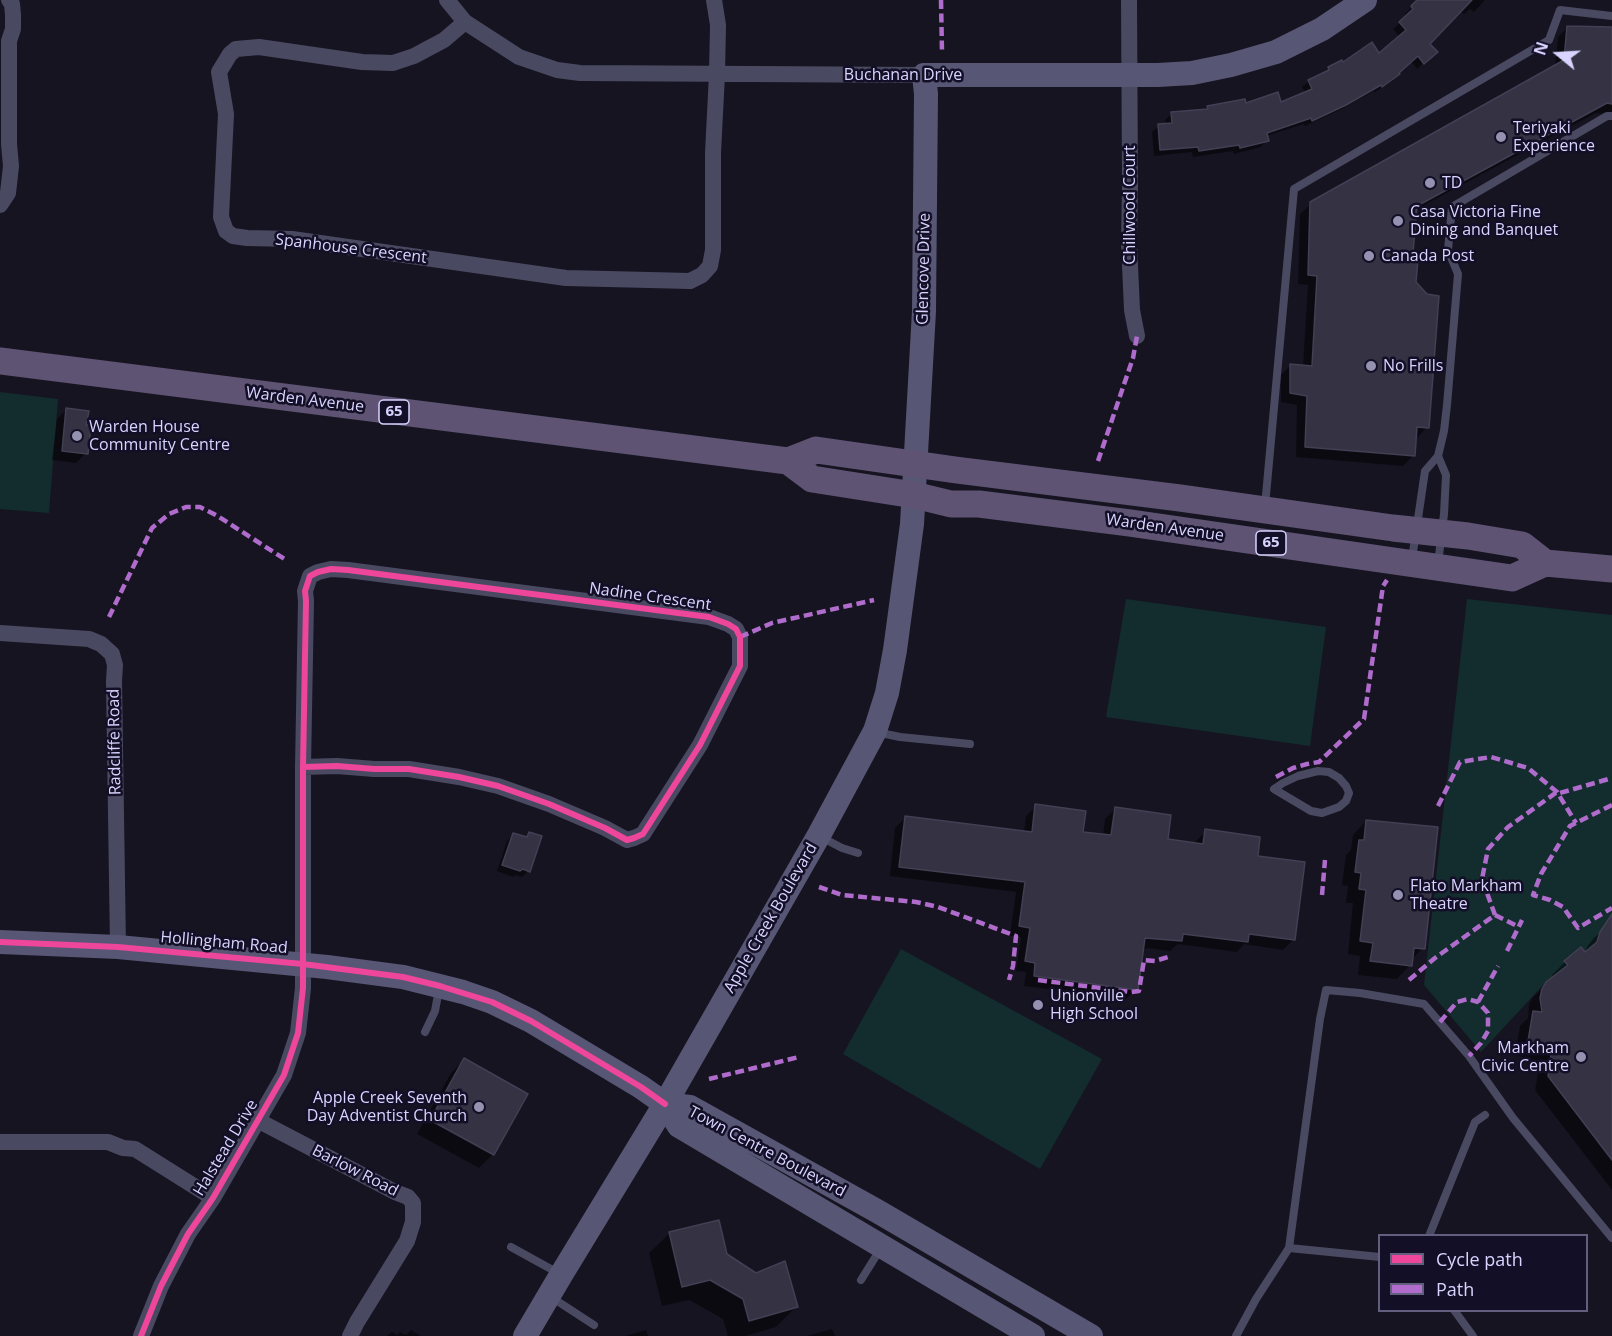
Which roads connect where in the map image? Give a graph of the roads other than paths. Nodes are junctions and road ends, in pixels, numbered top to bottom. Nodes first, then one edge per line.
1 (9, 0) edge
2 (447, 0) edge
3 (714, 0) edge
4 (1129, 0) edge
5 (1365, 0) edge
6 (1612, 16) edge
7 (465, 22) junction
8 (717, 74) junction
9 (924, 75) junction
10 (1129, 75) junction
11 (1612, 116) edge
12 (0, 205) edge
13 (1137, 336) dead end
14 (0, 361) edge
15 (1438, 456) junction
16 (789, 461) junction
17 (916, 463) junction
18 (914, 495) junction
19 (1264, 510) junction
20 (1429, 532) junction
21 (1545, 563) junction
22 (1424, 565) junction
23 (1612, 569) edge
24 (0, 633) edge
25 (875, 731) junction
26 (970, 744) dead end
27 (303, 766) junction
28 (1274, 789) joint
29 (819, 835) junction
30 (858, 853) dead end
31 (0, 942) edge
32 (118, 947) junction
33 (303, 964) junction
34 (440, 986) junction
35 (425, 1032) dead end
36 (665, 1104) junction
37 (1485, 1114) dead end
38 (258, 1121) junction
39 (0, 1142) edge
40 (213, 1198) junction
41 (1430, 1234) edge
42 (1612, 1238) edge
43 (882, 1246) junction
44 (512, 1247) dead end
45 (1289, 1248) junction
46 (1378, 1257) edge
47 (561, 1275) junction
48 (861, 1281) dead end
49 (548, 1295) junction
50 (1455, 1312) edge
51 (594, 1325) dead end
52 (141, 1336) edge
53 (350, 1336) edge
54 (525, 1336) edge
55 (1033, 1336) edge
56 (1091, 1336) edge
57 (1236, 1336) edge
58 (1473, 1336) edge

1 - 12 street
2 - 7 street, Buchanan Drive
3 - 8 street
4 - 10 street, Chillwood Court
5 - 10 main road, Buchanan Drive
6 - 19 lane
7 - 8 street, Buchanan Drive
7 - 8 street, Spanhouse Crescent
8 - 9 street, Buchanan Drive
9 - 10 main road, Buchanan Drive
9 - 17 main road, Glencove Drive
10 - 13 street, Chillwood Court
11 - 15 lane
14 - 16 main road, Warden Avenue / 65
15 - 20 lane
15 - 20 lane
16 - 17 main road, Warden Avenue / 65
16 - 18 main road, Warden Avenue / 65
17 - 18 main road, Apple Creek Boulevard
17 - 19 main road, Warden Avenue / 65
18 - 22 main road, Warden Avenue / 65
18 - 25 main road, Apple Creek Boulevard
19 - 20 main road, Warden Avenue / 65
20 - 21 main road, Warden Avenue / 65
20 - 22 lane
20 - 22 lane
21 - 22 main road, Warden Avenue / 65
21 - 23 main road, Warden Avenue / 65
24 - 32 street, Radcliffe Road
25 - 26 lane
25 - 29 main road, Apple Creek Boulevard
27 - 27 street, Nadine Crescent
27 - 33 street, Nadine Crescent
28 - 28 lane
29 - 30 lane
29 - 36 main road, Apple Creek Boulevard
31 - 32 main road, Hollingham Road
32 - 33 main road, Hollingham Road
33 - 34 main road, Hollingham Road
33 - 38 street, Halstead Drive
34 - 35 lane
34 - 36 main road, Hollingham Road
36 - 43 main road, Town Centre Boulevard
36 - 47 main road, Apple Creek Boulevard
36 - 56 main road, Town Centre Boulevard
37 - 41 lane
38 - 40 street, Halstead Drive
38 - 53 street, Barlow Road
39 - 40 street
40 - 52 street, Halstead Drive
42 - 45 lane
43 - 48 lane
43 - 55 main road, Town Centre Boulevard
44 - 47 lane
45 - 46 lane
45 - 57 lane
47 - 49 main road, Apple Creek Boulevard
49 - 51 lane
49 - 54 main road, Apple Creek Boulevard
50 - 58 lane

